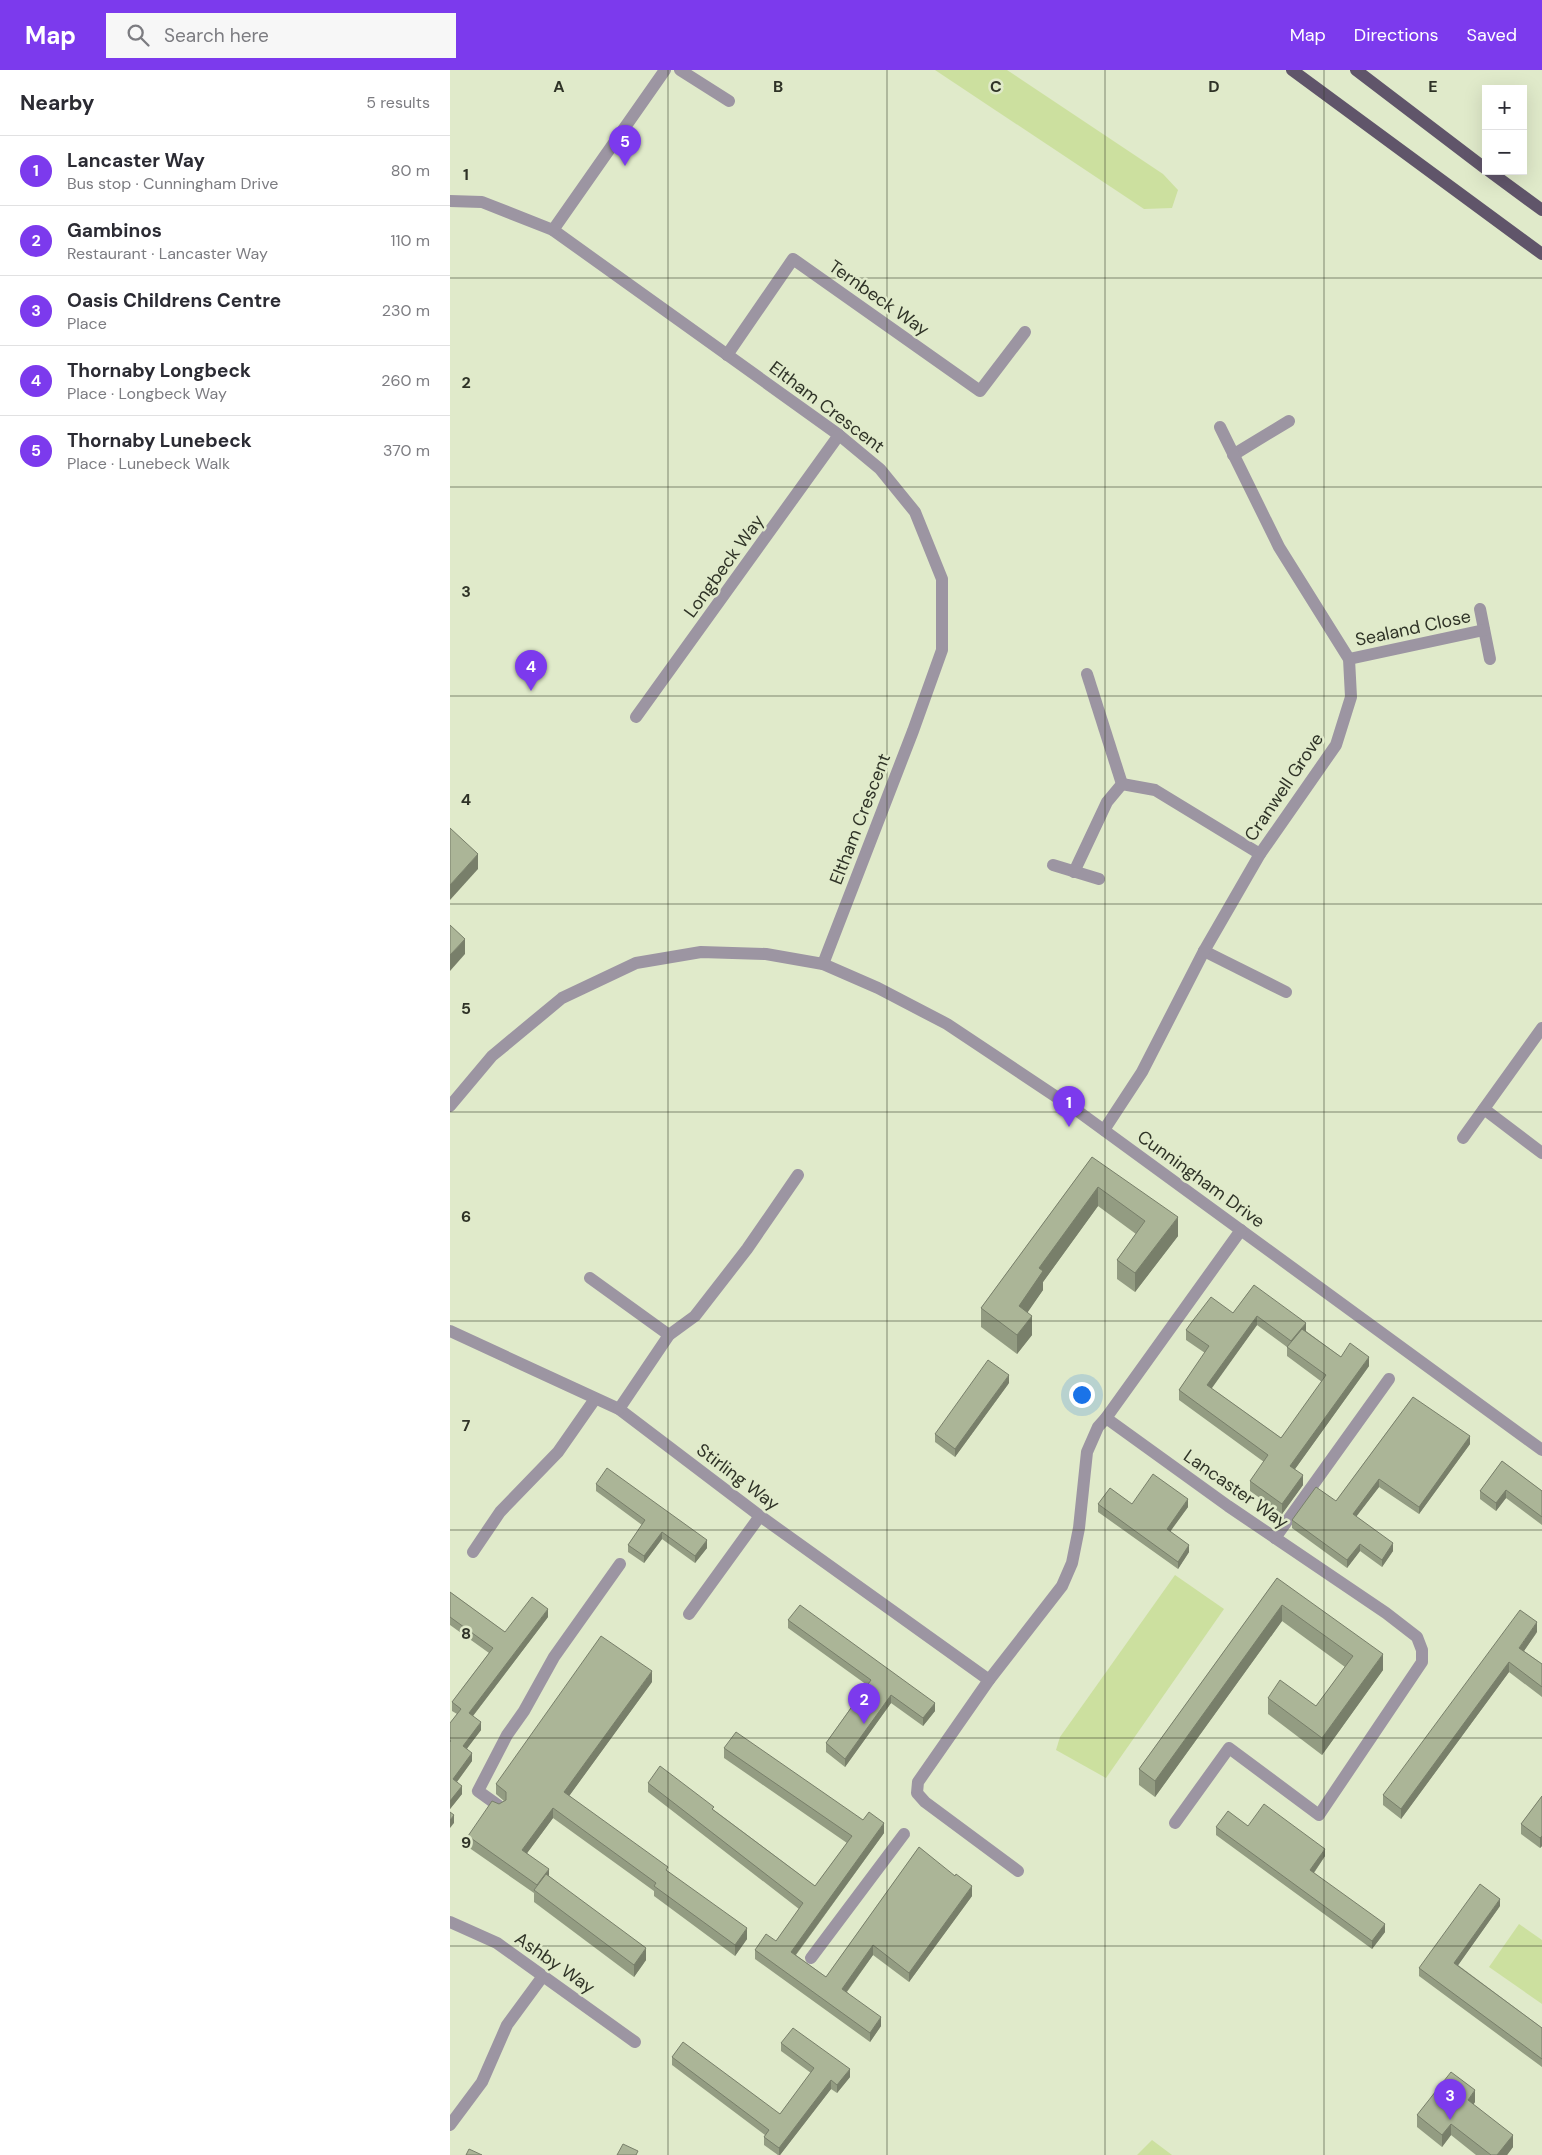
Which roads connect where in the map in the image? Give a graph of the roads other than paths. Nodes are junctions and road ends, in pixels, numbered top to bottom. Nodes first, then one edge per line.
1 (665, 70) edge
2 (680, 70) edge
3 (1292, 70) edge
4 (1356, 70) edge
5 (729, 101) dead end
6 (1482, 166) edge
7 (1494, 175) edge
8 (450, 201) edge
9 (1542, 210) edge
10 (553, 230) junction
11 (1542, 254) edge
12 (1025, 332) dead end
13 (727, 355) junction
14 (1290, 421) dead end
15 (1220, 427) dead end
16 (839, 435) junction
17 (1234, 455) junction
18 (1480, 609) dead end
19 (1484, 630) junction
20 (1349, 659) junction
21 (1490, 659) dead end
22 (1087, 674) dead end
23 (636, 717) dead end
24 (1122, 784) junction
25 (1260, 854) junction
26 (1054, 865) dead end
27 (1074, 872) junction
28 (1099, 879) dead end
29 (1204, 951) junction
30 (823, 964) junction
31 (1286, 992) dead end
32 (1542, 1028) edge
33 (450, 1106) edge
34 (1484, 1109) junction
35 (1104, 1130) junction
36 (1463, 1138) dead end
37 (1542, 1153) edge
38 (798, 1175) dead end
39 (1241, 1230) junction
40 (590, 1278) dead end
41 (450, 1331) edge
42 (669, 1335) junction
43 (1389, 1379) dead end
44 (595, 1398) junction
45 (619, 1409) junction
46 (1106, 1418) junction
47 (1542, 1450) edge
48 (760, 1516) junction
49 (1275, 1538) junction
50 (473, 1552) dead end
51 (620, 1564) dead end
52 (689, 1614) dead end
53 (989, 1680) junction
54 (499, 1806) edge
55 (1175, 1823) dead end
56 (904, 1834) dead end
57 (1018, 1871) dead end
58 (450, 1922) edge
59 (811, 1958) dead end
60 (542, 1976) junction
61 (635, 2042) dead end
62 (450, 2125) edge

1 - 10 street
2 - 5 street
3 - 11 main road
4 - 6 main road
7 - 9 main road
8 - 10 street, Eltham Crescent
10 - 13 street, Eltham Crescent
12 - 13 street, Ternbeck Way
13 - 16 street, Eltham Crescent
14 - 17 street
15 - 17 street, Cranwell Grove
16 - 23 street, Longbeck Way
16 - 30 street, Eltham Crescent
17 - 20 street, Cranwell Grove
18 - 19 street, Sealand Close
19 - 20 street, Sealand Close
19 - 21 street, Sealand Close
20 - 25 street, Cranwell Grove
22 - 24 street
24 - 25 street
24 - 27 street
25 - 29 street, Cranwell Grove
26 - 27 street
27 - 28 street
29 - 31 street
29 - 35 street, Cranwell Grove
30 - 33 street, Cunningham Drive
30 - 35 street, Cunningham Drive
32 - 34 street
34 - 36 street
34 - 37 street
35 - 39 street, Cunningham Drive
38 - 42 street
39 - 46 street
39 - 47 street, Cunningham Drive
40 - 42 street
41 - 44 street, Stirling Way
42 - 45 street
43 - 49 street
44 - 45 street, Stirling Way
44 - 50 street
45 - 48 street, Stirling Way
46 - 49 street, Lancaster Way
46 - 53 street
48 - 52 street
48 - 53 street, Stirling Way
49 - 55 street, Lancaster Way
51 - 54 street
53 - 57 street
56 - 59 street
58 - 60 street, Ashby Way
60 - 61 street, Ashby Way
60 - 62 street

